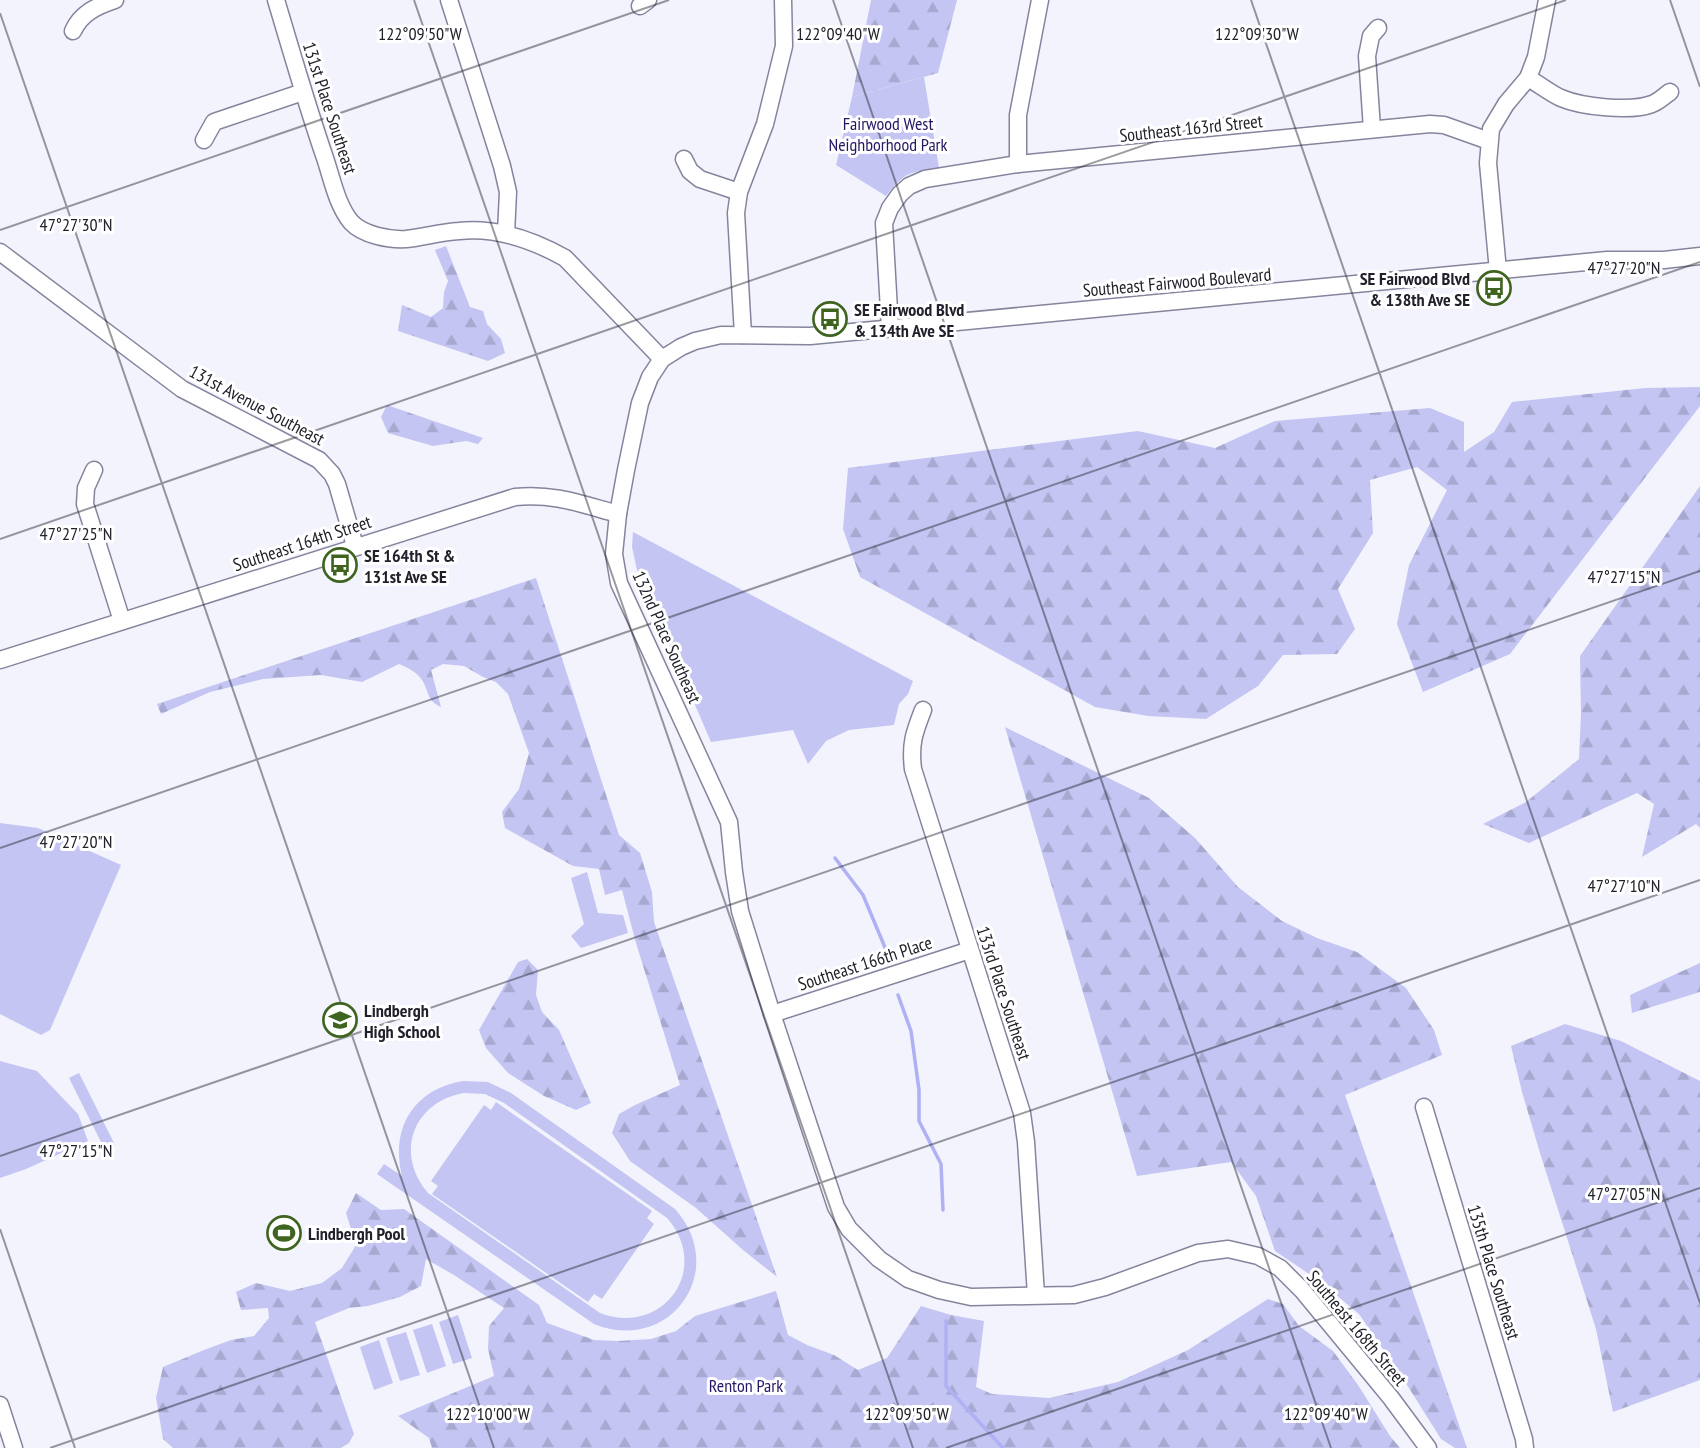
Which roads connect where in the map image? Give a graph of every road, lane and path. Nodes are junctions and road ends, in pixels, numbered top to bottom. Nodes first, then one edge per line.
1 (116, 0) edge
2 (276, 0) edge
3 (449, 0) edge
4 (783, 0) edge
5 (1040, 0) edge
6 (1547, 0) edge
7 (1378, 28) dead end
8 (73, 31) dead end
9 (1528, 78) junction
10 (303, 92) junction
11 (1670, 92) dead end
12 (1372, 129) junction
13 (204, 140) dead end
14 (1489, 141) junction
15 (684, 159) dead end
16 (1018, 164) junction
17 (739, 191) junction
18 (506, 233) junction
19 (0, 252) edge
20 (1700, 256) edge
21 (1498, 271) junction
22 (890, 328) junction
23 (743, 335) junction
24 (662, 359) junction
25 (94, 470) dead end
26 (618, 514) junction
27 (355, 547) junction
28 (122, 621) junction
29 (0, 660) edge
30 (923, 710) dead end
31 (970, 950) junction
32 (772, 1014) junction
33 (1424, 1107) dead end
34 (879, 1259) joint
35 (1036, 1295) junction
36 (0, 1405) edge
37 (14, 1448) edge
38 (1428, 1448) edge
39 (1525, 1448) edge

1 - 8 street
2 - 10 street, 131st Place Southeast
3 - 18 street
4 - 17 street
5 - 16 street
6 - 9 street
7 - 12 street
9 - 11 street
9 - 14 street
10 - 13 street
10 - 18 street, 131st Place Southeast
12 - 14 street, Southeast 163rd Street
12 - 16 street, Southeast 163rd Street
14 - 21 street
15 - 17 street
16 - 22 street, Southeast 163rd Street
17 - 23 street
18 - 24 street
19 - 27 street, 131st Avenue Southeast
20 - 21 street, Southeast Fairwood Boulevard
21 - 22 street, Southeast Fairwood Boulevard
22 - 23 street, Southeast Fairwood Boulevard
23 - 24 street, Southeast Fairwood Boulevard
24 - 26 street, 132nd Place Southeast
25 - 28 street
26 - 27 street, Southeast 164th Street
26 - 32 street, 132nd Place Southeast
27 - 28 street, Southeast 164th Street
28 - 29 street, Southeast 164th Street
30 - 31 street, 133rd Place Southeast
31 - 32 street, Southeast 166th Place
31 - 35 street, 133rd Place Southeast
32 - 34 street, 132nd Place Southeast
33 - 39 street, 135th Place Southeast
34 - 35 street, Southeast 168th Street
35 - 38 street, Southeast 168th Street
36 - 37 street

